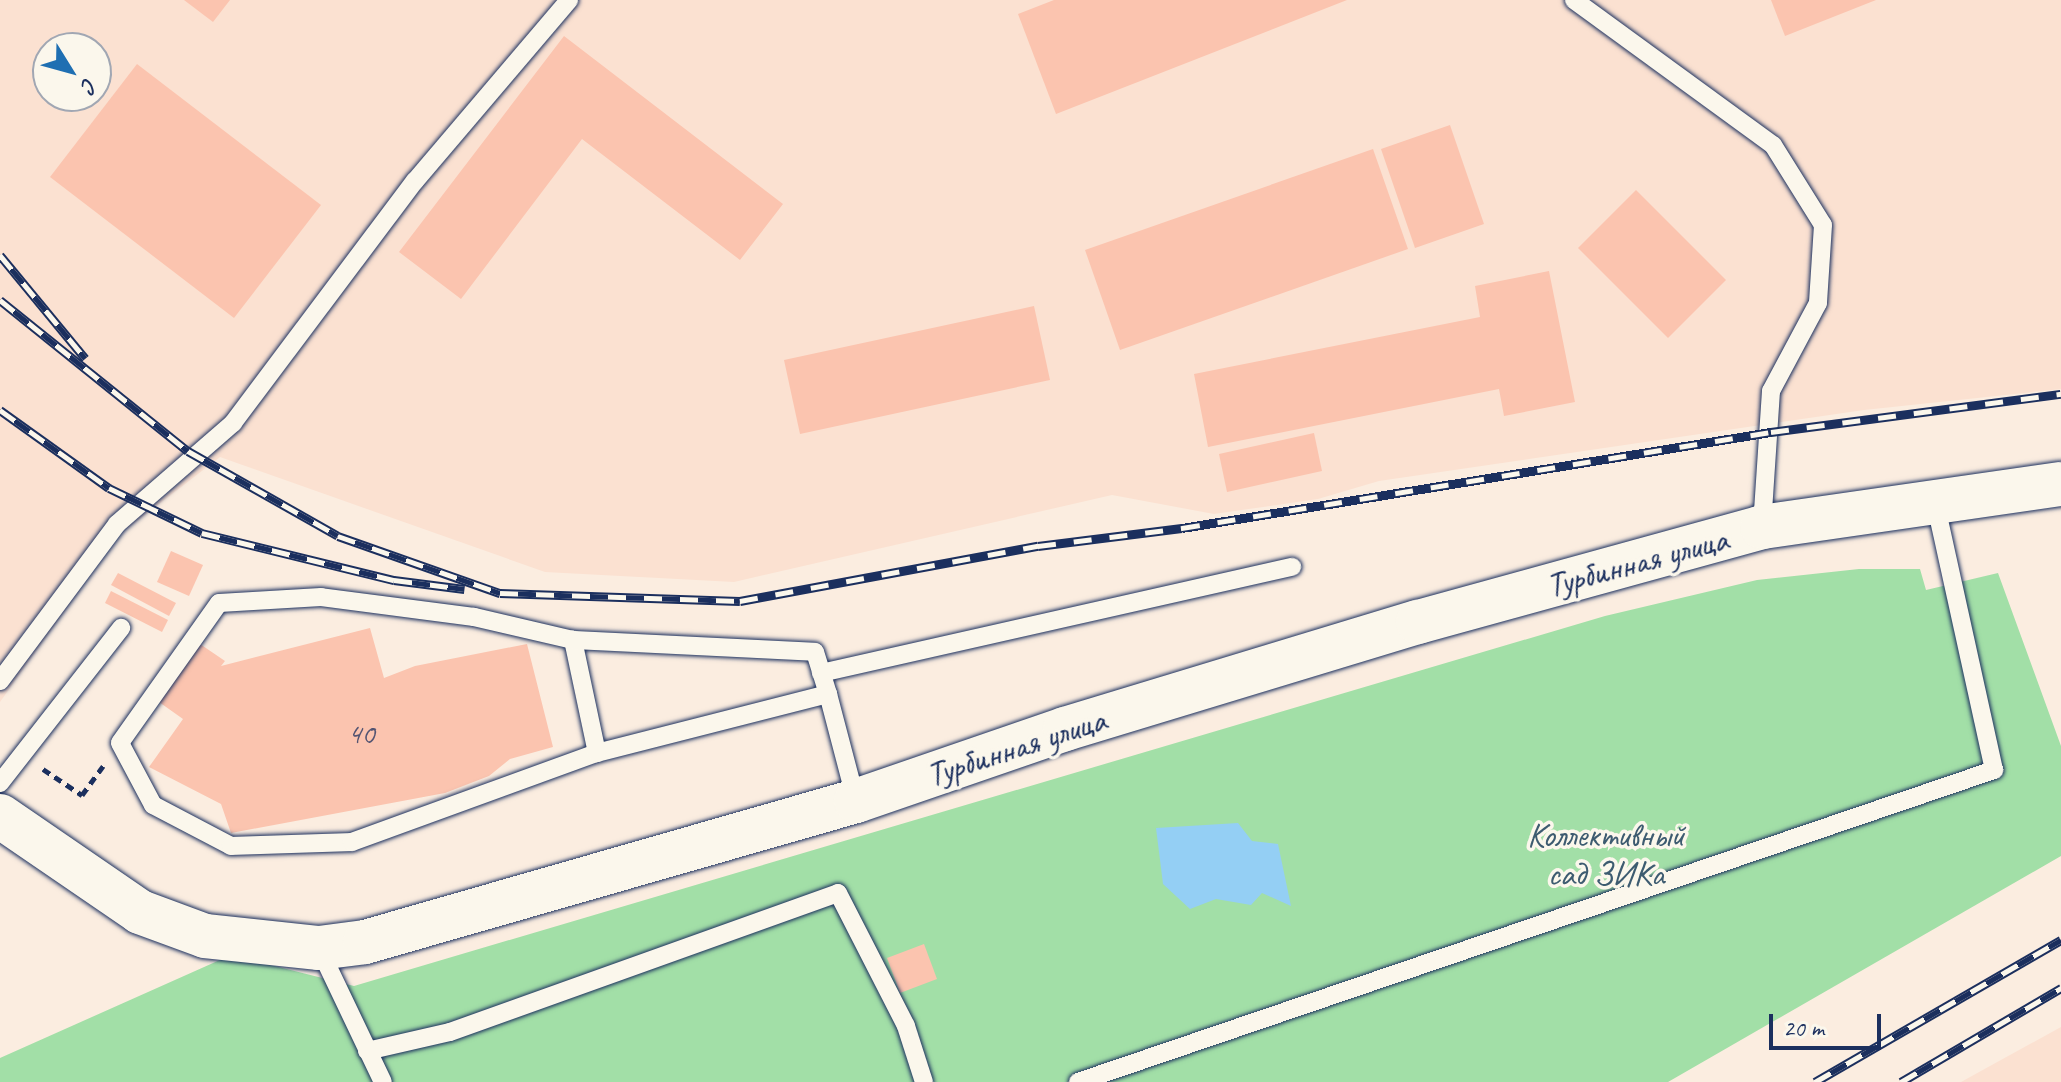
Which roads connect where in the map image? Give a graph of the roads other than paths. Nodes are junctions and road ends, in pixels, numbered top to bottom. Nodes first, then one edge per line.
1 (569, 0) edge
2 (1574, 0) edge
3 (2061, 484) edge
4 (1935, 501) junction
5 (1762, 527) junction
6 (1292, 567) dead end
7 (121, 628) dead end
8 (573, 640) junction
9 (821, 673) junction
10 (0, 681) edge
11 (828, 694) junction
12 (597, 753) junction
13 (0, 783) edge
14 (856, 801) junction
15 (0, 816) edge
16 (319, 948) junction
17 (367, 1051) junction
18 (383, 1082) edge
19 (924, 1082) edge
20 (1078, 1082) edge

1 - 10 lane
2 - 5 lane
3 - 4 main road, Турбинная улица
4 - 5 main road, Турбинная улица
4 - 20 lane
5 - 14 main road, Турбинная улица
6 - 9 lane
7 - 13 lane
8 - 9 lane
8 - 12 lane
8 - 12 lane
9 - 11 lane
11 - 12 lane
11 - 14 lane
14 - 16 main road, Турбинная улица
15 - 16 main road, Турбинная улица
16 - 17 lane
17 - 18 lane
17 - 19 lane

